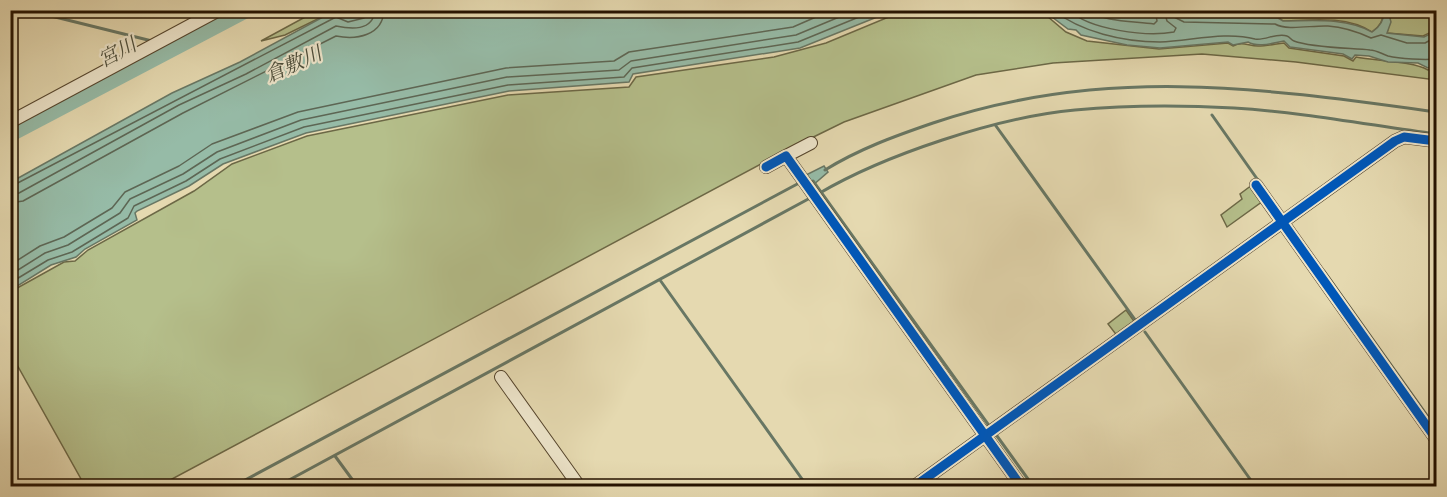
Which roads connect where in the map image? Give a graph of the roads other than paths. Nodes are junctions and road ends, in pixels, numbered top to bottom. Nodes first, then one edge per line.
1 (219, 10) edge
2 (10, 122) edge
3 (1437, 141) edge
4 (811, 143) dead end
5 (786, 156) junction
6 (766, 167) dead end
7 (1256, 185) dead end
8 (1286, 221) junction
9 (501, 377) dead end
10 (985, 436) junction
11 (1437, 439) edge
12 (579, 486) edge
13 (915, 486) edge
14 (1021, 486) edge

1 - 2 street
3 - 8 street
4 - 5 street
5 - 6 street
5 - 10 street
7 - 8 street
8 - 10 street
8 - 11 street
9 - 12 street
10 - 13 street
10 - 14 street

